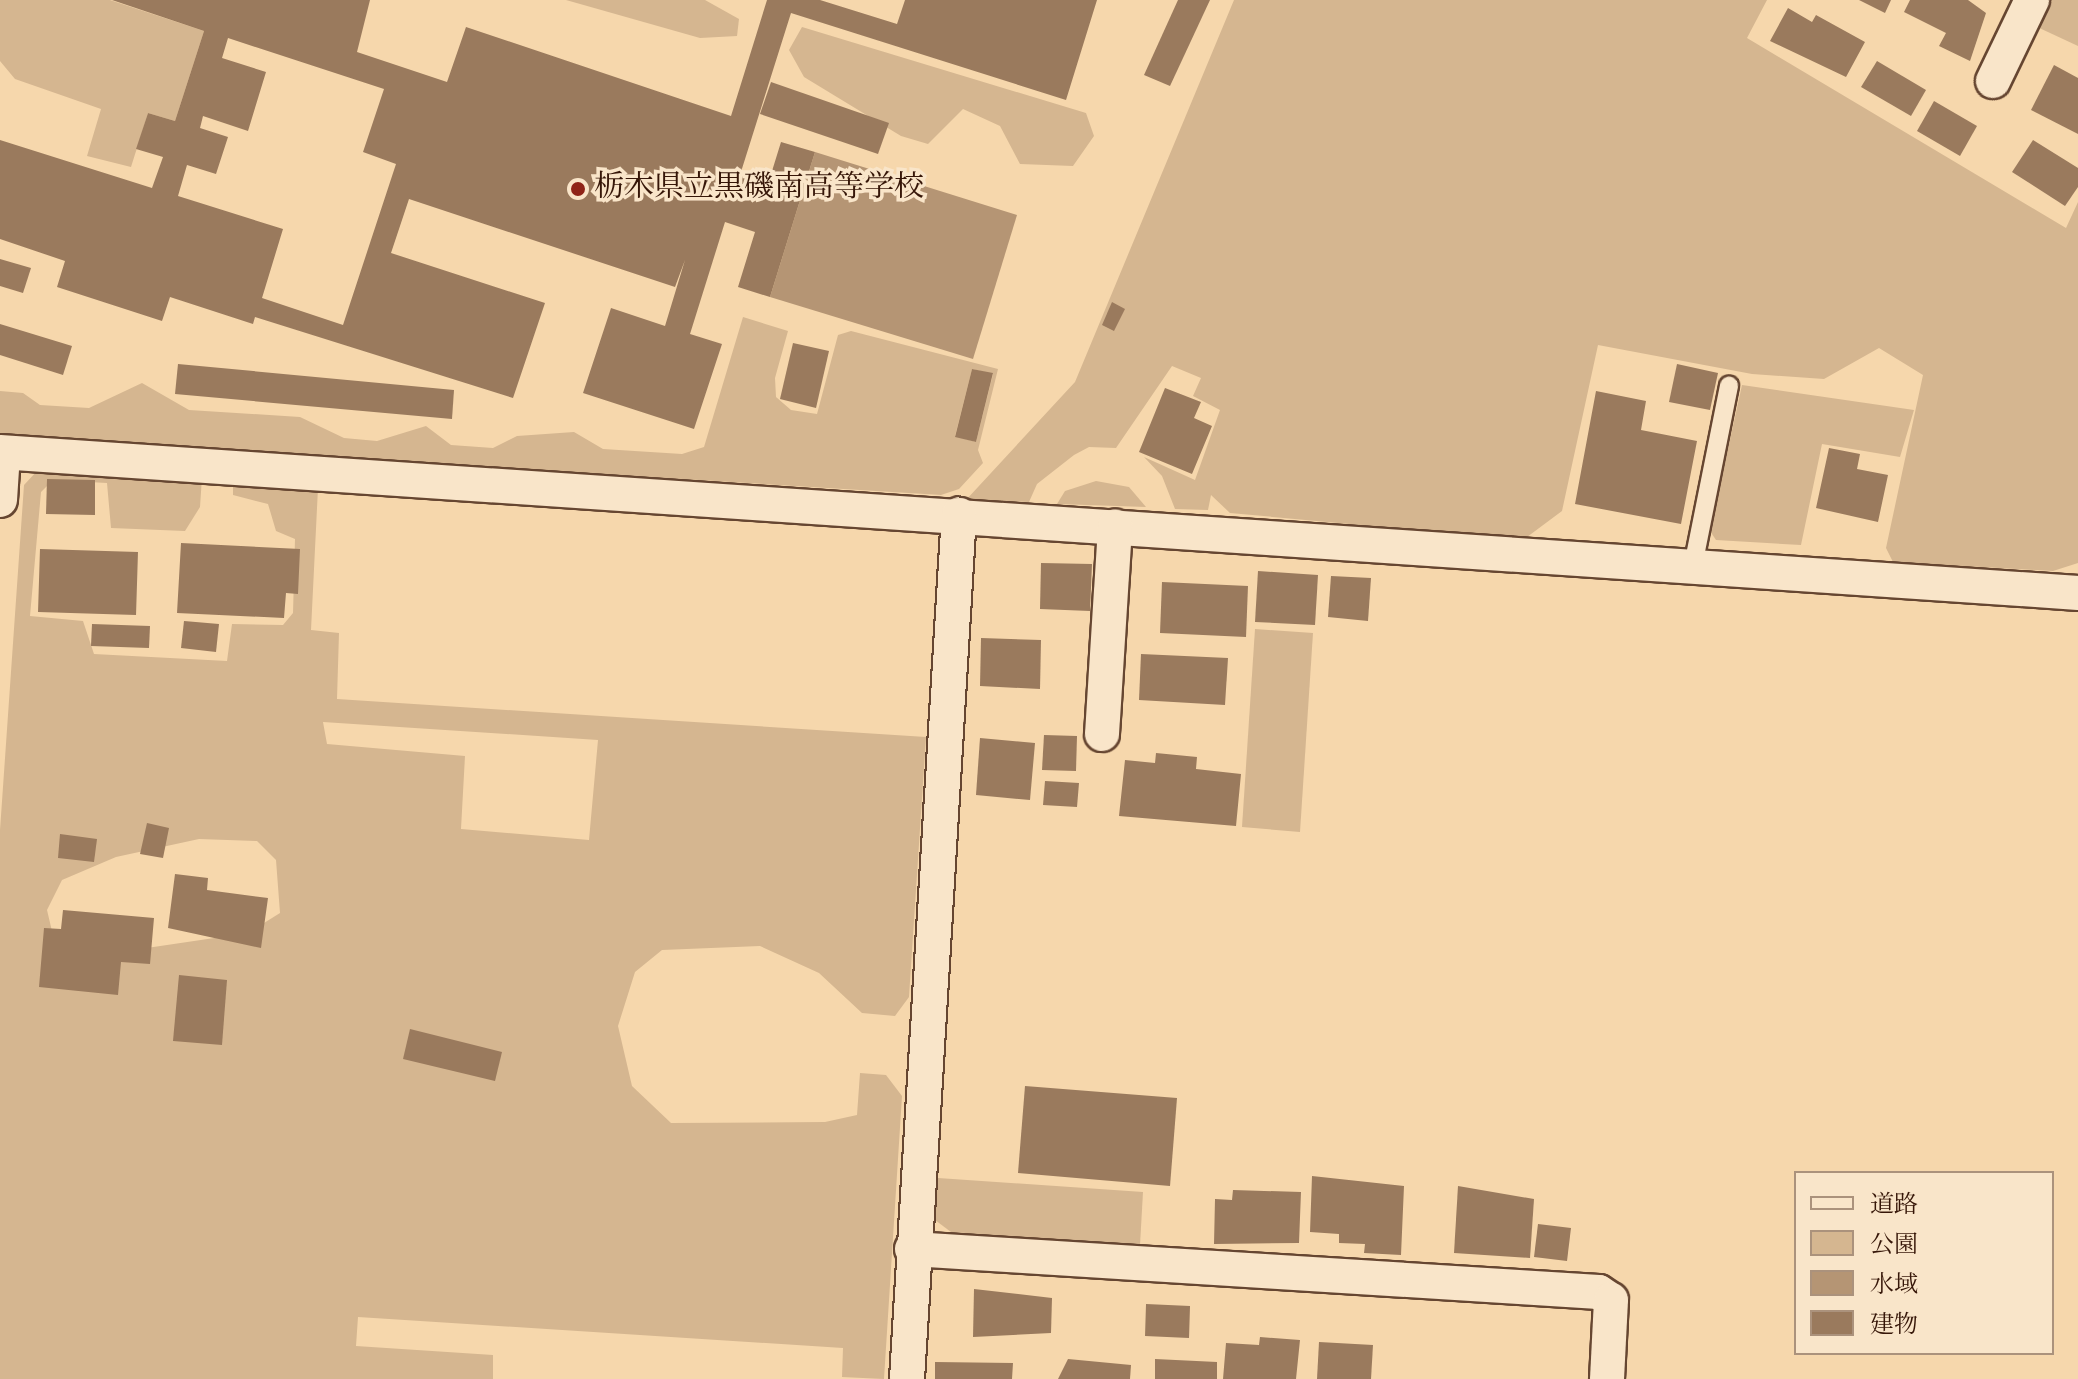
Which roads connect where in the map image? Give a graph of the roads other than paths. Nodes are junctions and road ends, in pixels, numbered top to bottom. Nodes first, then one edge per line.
1 (2032, 0) edge
2 (1993, 81) dead end
3 (1729, 386) dead end
4 (2, 452) edge
5 (0, 500) edge
6 (959, 515) junction
7 (1115, 526) junction
8 (1693, 566) junction
9 (2078, 593) edge
10 (1102, 734) dead end
11 (912, 1249) junction
12 (907, 1379) edge
13 (1607, 1379) edge

1 - 2 street
3 - 8 lane
4 - 5 street
4 - 6 street
6 - 7 street
6 - 11 street
7 - 8 street
7 - 10 street
8 - 9 street
11 - 12 street
11 - 13 street

